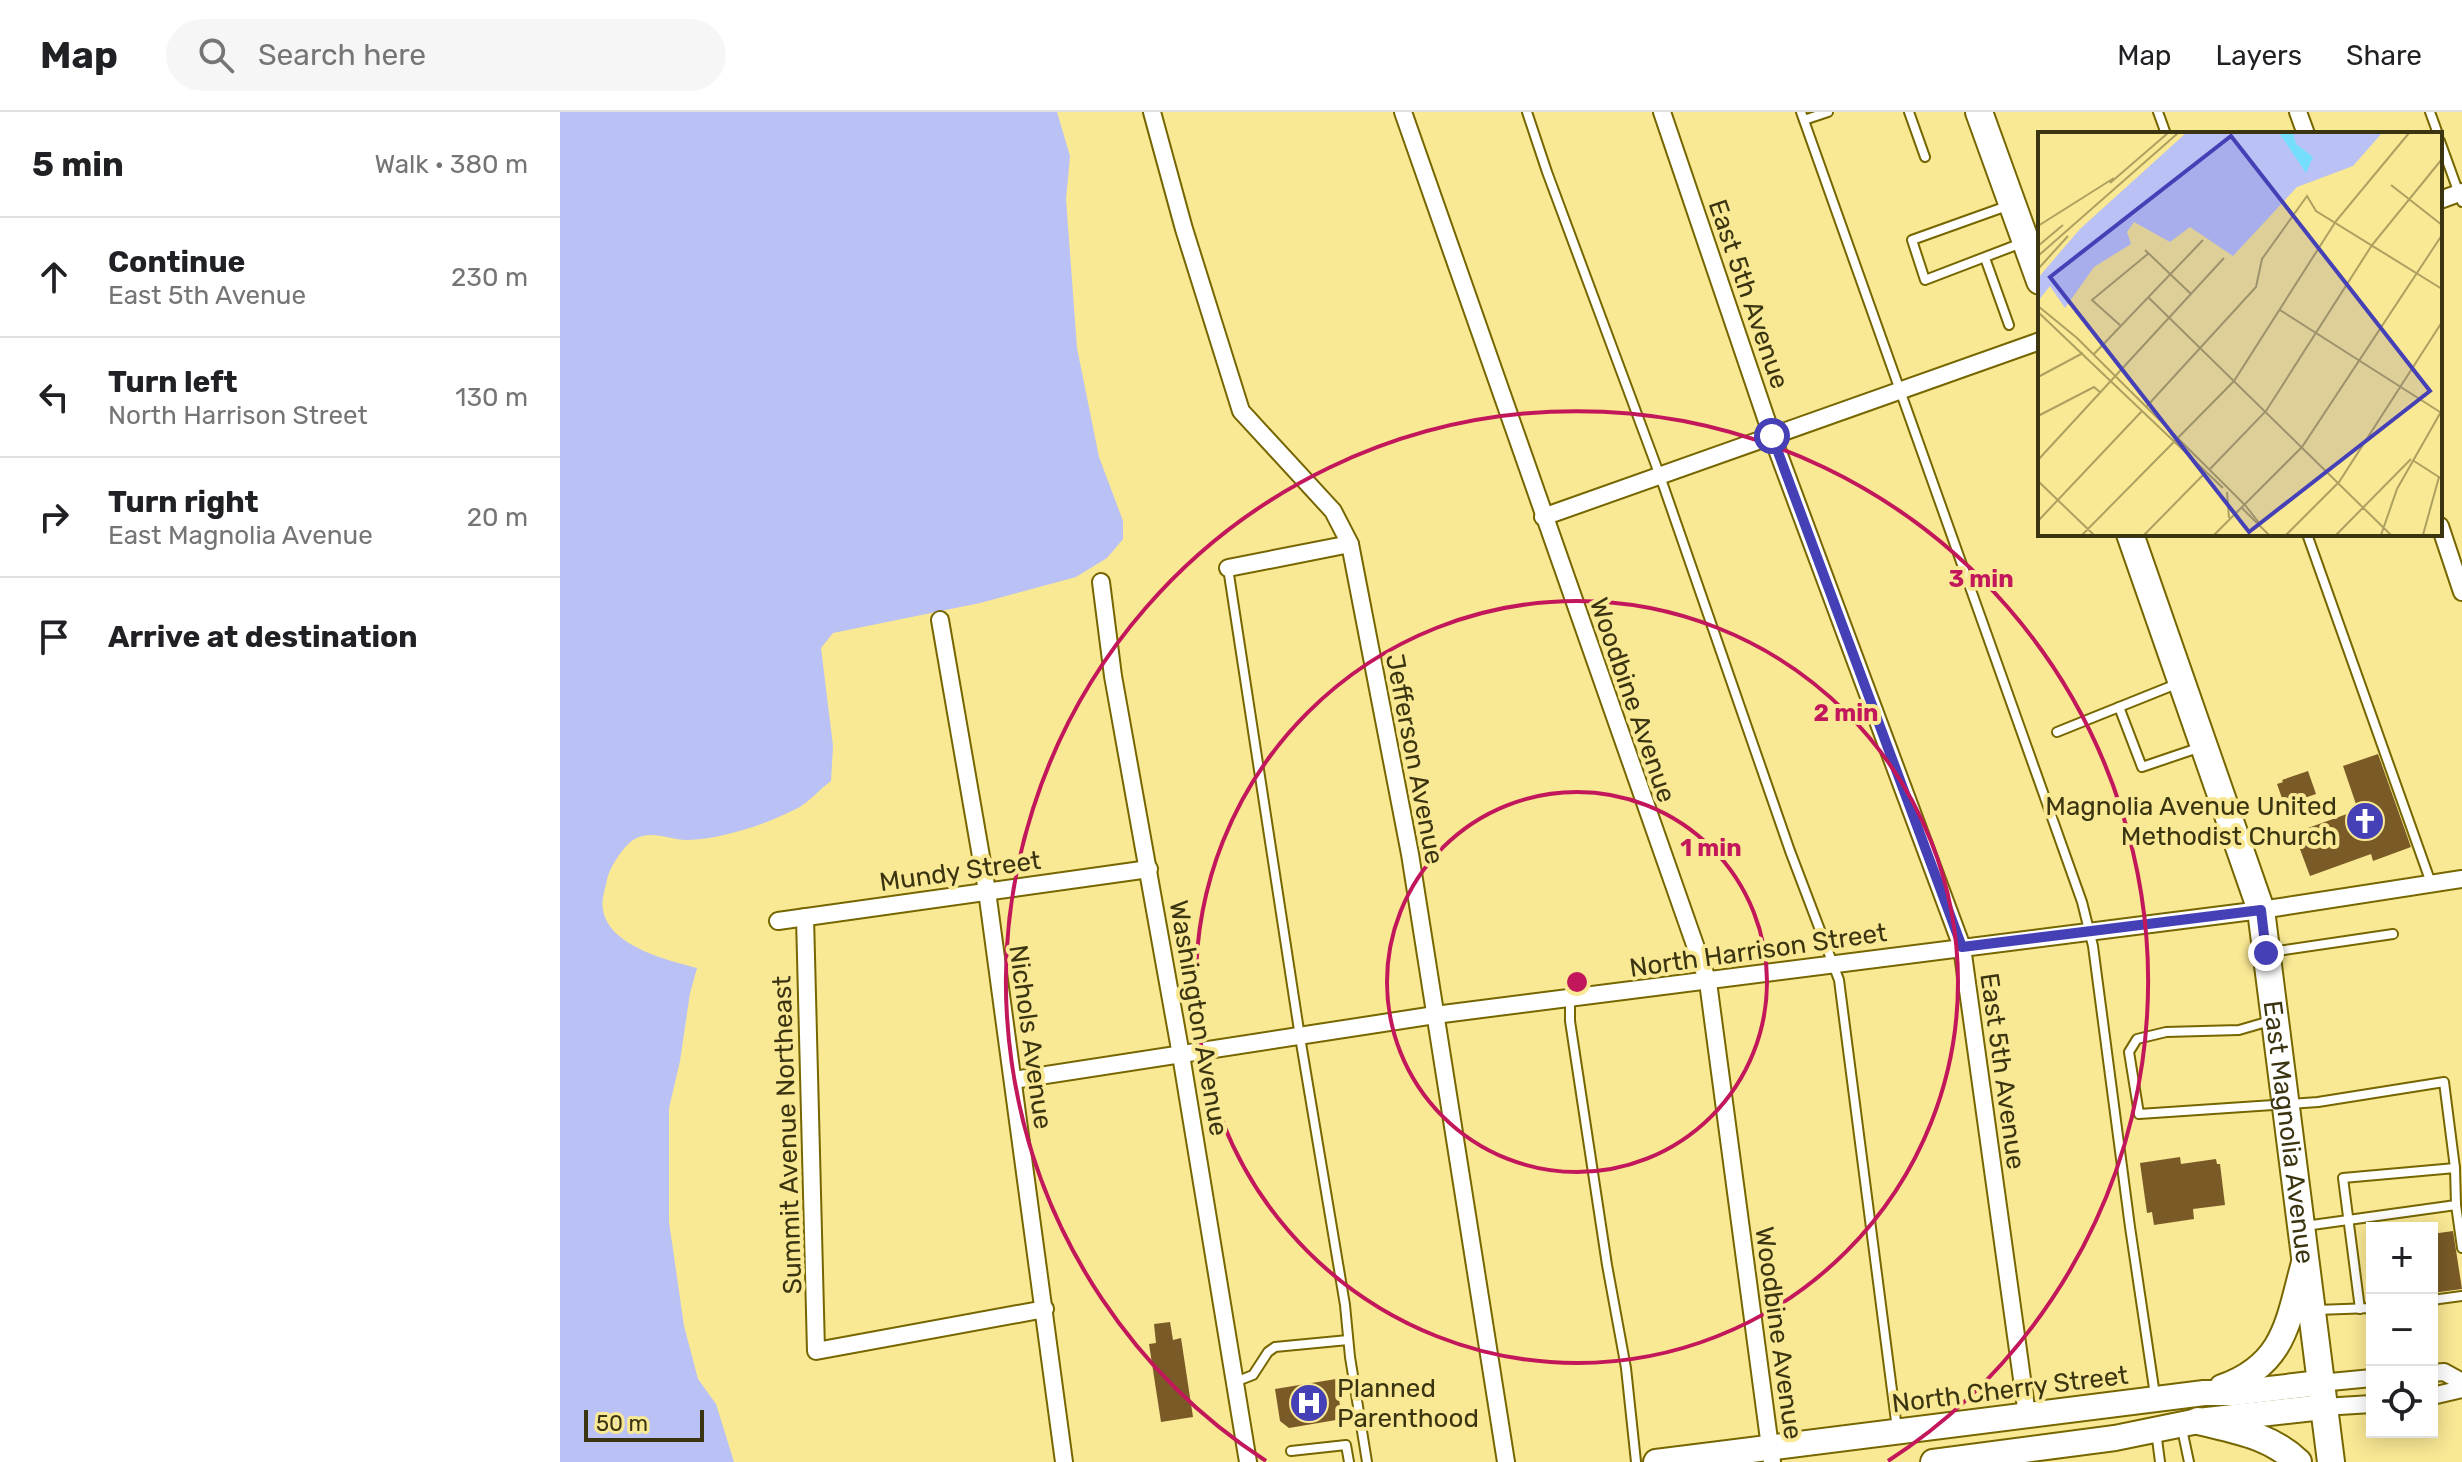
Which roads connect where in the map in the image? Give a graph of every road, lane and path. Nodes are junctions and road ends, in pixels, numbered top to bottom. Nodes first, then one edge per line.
1 (1152, 112) edge
2 (1403, 112) edge
3 (1527, 112) edge
4 (1662, 112) edge
5 (1828, 112) edge
6 (1909, 112) edge
7 (1979, 112) edge
8 (2158, 112) edge
9 (2298, 112) edge
10 (2430, 112) edge
11 (1802, 116) edge
12 (2165, 132) edge
13 (2305, 132) edge
14 (2437, 132) edge
15 (2442, 146) edge
16 (1925, 157) dead end
17 (2461, 196) edge
18 (2012, 205) junction
19 (2033, 239) edge
20 (1985, 258) junction
21 (2038, 269) edge
22 (2009, 325) dead end
23 (2038, 342) edge
24 (1899, 391) junction
25 (1772, 436) junction
26 (1660, 476) junction
27 (1543, 517) junction
28 (2442, 532) edge
29 (2131, 536) edge
30 (2308, 536) edge
31 (1350, 544) junction
32 (1228, 568) joint
33 (1101, 582) dead end
34 (2462, 592) edge
35 (940, 620) dead end
36 (2182, 682) junction
37 (2119, 707) junction
38 (2057, 732) dead end
39 (2205, 746) junction
40 (1149, 869) junction
41 (2462, 879) edge
42 (2431, 884) junction
43 (987, 891) junction
44 (2261, 910) junction
45 (805, 917) junction
46 (778, 921) dead end
47 (2089, 931) junction
48 (2393, 934) dead end
49 (1962, 947) junction
50 (2266, 953) junction
51 (1831, 965) junction
52 (1708, 982) junction
53 (1570, 999) junction
54 (1435, 1015) junction
55 (2275, 1020) junction
56 (1300, 1037) junction
57 (1181, 1055) junction
58 (1013, 1080) junction
59 (2285, 1105) junction
60 (2455, 1168) junction
61 (2456, 1205) junction
62 (2347, 1220) junction
63 (2301, 1227) junction
64 (2462, 1248) edge
65 (2305, 1259) junction
66 (2462, 1296) edge
67 (2438, 1299) edge
68 (2366, 1308) edge
69 (1045, 1309) junction
70 (2360, 1309) junction
71 (2311, 1310) junction
72 (1348, 1340) junction
73 (2438, 1372) edge
74 (2366, 1380) edge
75 (1235, 1382) junction
76 (2462, 1382) edge
77 (2462, 1389) edge
78 (2204, 1393) junction
79 (2322, 1395) junction
80 (2438, 1395) edge
81 (2155, 1399) junction
82 (2366, 1403) edge
83 (2027, 1415) junction
84 (2190, 1423) junction
85 (2156, 1430) junction
86 (1898, 1432) junction
87 (1291, 1451) dead end
88 (1771, 1454) edge
89 (2032, 1455) edge
90 (1064, 1462) edge
91 (1248, 1462) edge
92 (1349, 1462) edge
93 (1367, 1462) edge
94 (1506, 1462) edge
95 (1636, 1462) edge
96 (1656, 1462) edge
97 (1933, 1462) edge
98 (2160, 1462) edge
99 (2189, 1462) edge
100 (2298, 1462) edge
101 (2331, 1462) edge

1 - 31 street, Jefferson Avenue
2 - 27 street, Woodbine Avenue
3 - 26 lane
4 - 25 street, East 5th Avenue
5 - 11 lane
6 - 16 lane
7 - 18 main road
8 - 12 lane
9 - 13 street
10 - 14 lane
11 - 24 lane
15 - 17 lane
18 - 19 main road
18 - 20 lane
19 - 20 lane
19 - 21 main road
20 - 22 lane
23 - 24 street
24 - 25 street
24 - 47 lane
25 - 26 street
25 - 49 street, East 5th Avenue
26 - 27 street
26 - 51 lane
27 - 52 street, Woodbine Avenue
28 - 34 street
29 - 36 main road, East Magnolia Avenue
30 - 42 lane
31 - 32 street
31 - 54 street, Jefferson Avenue
32 - 56 lane
33 - 40 street, Washington Avenue
35 - 43 street, Nichols Avenue
36 - 37 lane
36 - 39 main road, East Magnolia Avenue
37 - 38 lane
37 - 39 lane
39 - 44 main road, East Magnolia Avenue
40 - 43 street, Mundy Street
40 - 57 street, Washington Avenue
41 - 42 street, North Harrison Street
42 - 44 street, North Harrison Street
43 - 45 street, Mundy Street
43 - 58 street, Nichols Avenue
44 - 47 street, North Harrison Street
44 - 50 main road, East Magnolia Avenue
45 - 46 street, Mundy Street
45 - 69 street, Summit Avenue Northeast
47 - 49 street, North Harrison Street
47 - 81 lane
48 - 50 lane
49 - 51 street, North Harrison Street
49 - 83 street, East 5th Avenue
50 - 55 main road, East Magnolia Avenue
51 - 52 street, North Harrison Street
51 - 86 lane
52 - 53 street, North Harrison Street
52 - 88 street, Woodbine Avenue
53 - 54 street, North Harrison Street
53 - 95 lane
54 - 56 street, North Harrison Street
54 - 94 street, Jefferson Avenue
55 - 59 main road, East Magnolia Avenue
55 - 59 lane
56 - 57 street, North Harrison Street
56 - 72 lane
57 - 58 street, North Harrison Street
57 - 75 street, Washington Avenue
58 - 69 street, Nichols Avenue
59 - 60 lane
59 - 63 main road, East Magnolia Avenue
60 - 61 lane
60 - 62 lane
61 - 62 lane
61 - 64 lane
62 - 63 lane
62 - 70 lane
63 - 65 main road, East Magnolia Avenue
65 - 71 main road, East Magnolia Avenue
65 - 78 main road
66 - 67 lane
68 - 70 lane
69 - 90 street, Nichols Avenue
70 - 71 lane
71 - 79 main road, East Magnolia Avenue
72 - 75 lane
72 - 93 lane
73 - 76 street
74 - 79 street, North Cherry Street
75 - 91 street, Washington Avenue
77 - 80 street
78 - 79 main road, North Cherry Street
78 - 81 main road, North Cherry Street
79 - 82 street, North Cherry Street
79 - 84 main road, North Cherry Street
79 - 101 main road, East Magnolia Avenue
81 - 83 main road, North Cherry Street
83 - 86 main road, North Cherry Street
84 - 85 main road, North Cherry Street
84 - 99 lane
84 - 100 main road
85 - 89 main road, North Cherry Street
85 - 98 lane
86 - 88 main road, North Cherry Street
87 - 92 lane
88 - 96 main road, North Cherry Street
89 - 97 main road, North Cherry Street

